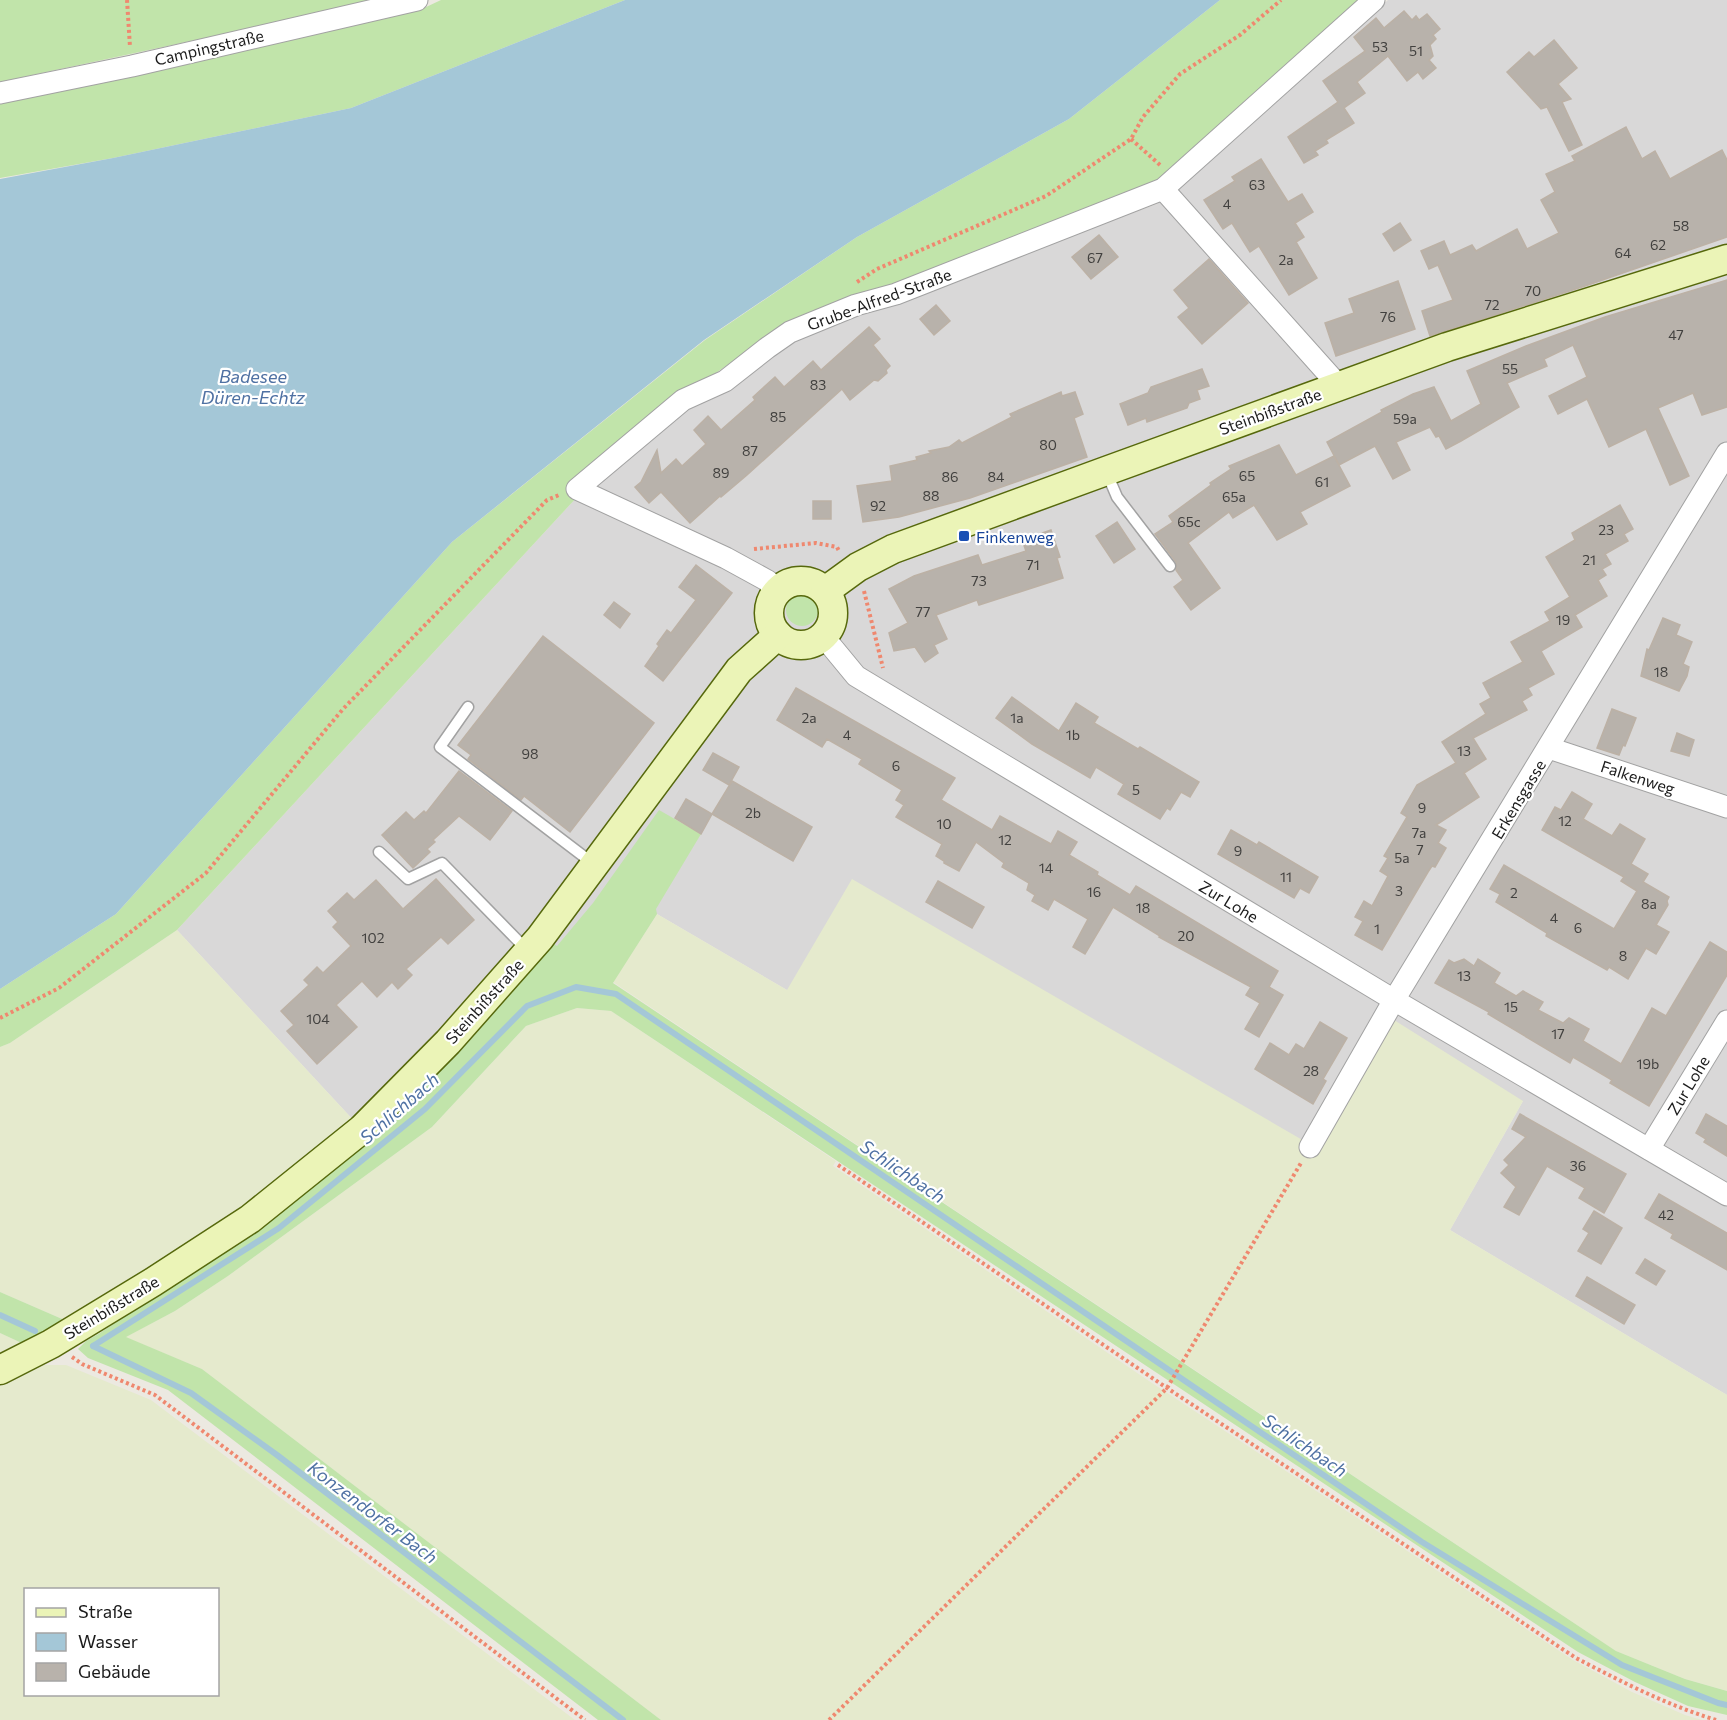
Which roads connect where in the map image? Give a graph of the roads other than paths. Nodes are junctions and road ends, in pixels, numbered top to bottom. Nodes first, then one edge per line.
1 (417, 0) edge
2 (1374, 0) edge
3 (0, 93) edge
4 (1169, 184) junction
5 (1727, 259) edge
6 (1339, 386) junction
7 (1727, 453) edge
8 (1106, 471) junction
9 (1170, 566) dead end
10 (825, 591) junction
11 (775, 593) junction
12 (778, 635) junction
13 (823, 636) junction
14 (468, 707) dead end
15 (1549, 748) junction
16 (1727, 807) edge
17 (379, 852) dead end
18 (595, 865) junction
19 (528, 951) junction
20 (1394, 1000) junction
21 (1727, 1021) edge
22 (1310, 1147) road end
23 (1649, 1149) junction
24 (1727, 1195) edge
25 (0, 1370) edge

1 - 3 street, Campingstraße
2 - 4 street, Grube-Alfred-Straße
4 - 6 street
4 - 11 street, Grube-Alfred-Straße
5 - 6 street, Steinbißstraße
6 - 8 street, Steinbißstraße
7 - 15 street, Erkensgasse
8 - 9 lane
8 - 10 street, Steinbißstraße
10 - 11 street
10 - 13 street
11 - 12 street
12 - 13 street
12 - 18 street, Steinbißstraße
13 - 20 street, Zur Lohe
14 - 18 lane
15 - 16 street, Falkenweg
15 - 20 street, Erkensgasse
17 - 19 lane
18 - 19 street, Steinbißstraße
19 - 25 street, Steinbißstraße
20 - 22 street, Erkensgasse
20 - 23 street, Zur Lohe
21 - 23 street, Zur Lohe
23 - 24 street, Zur Lohe

